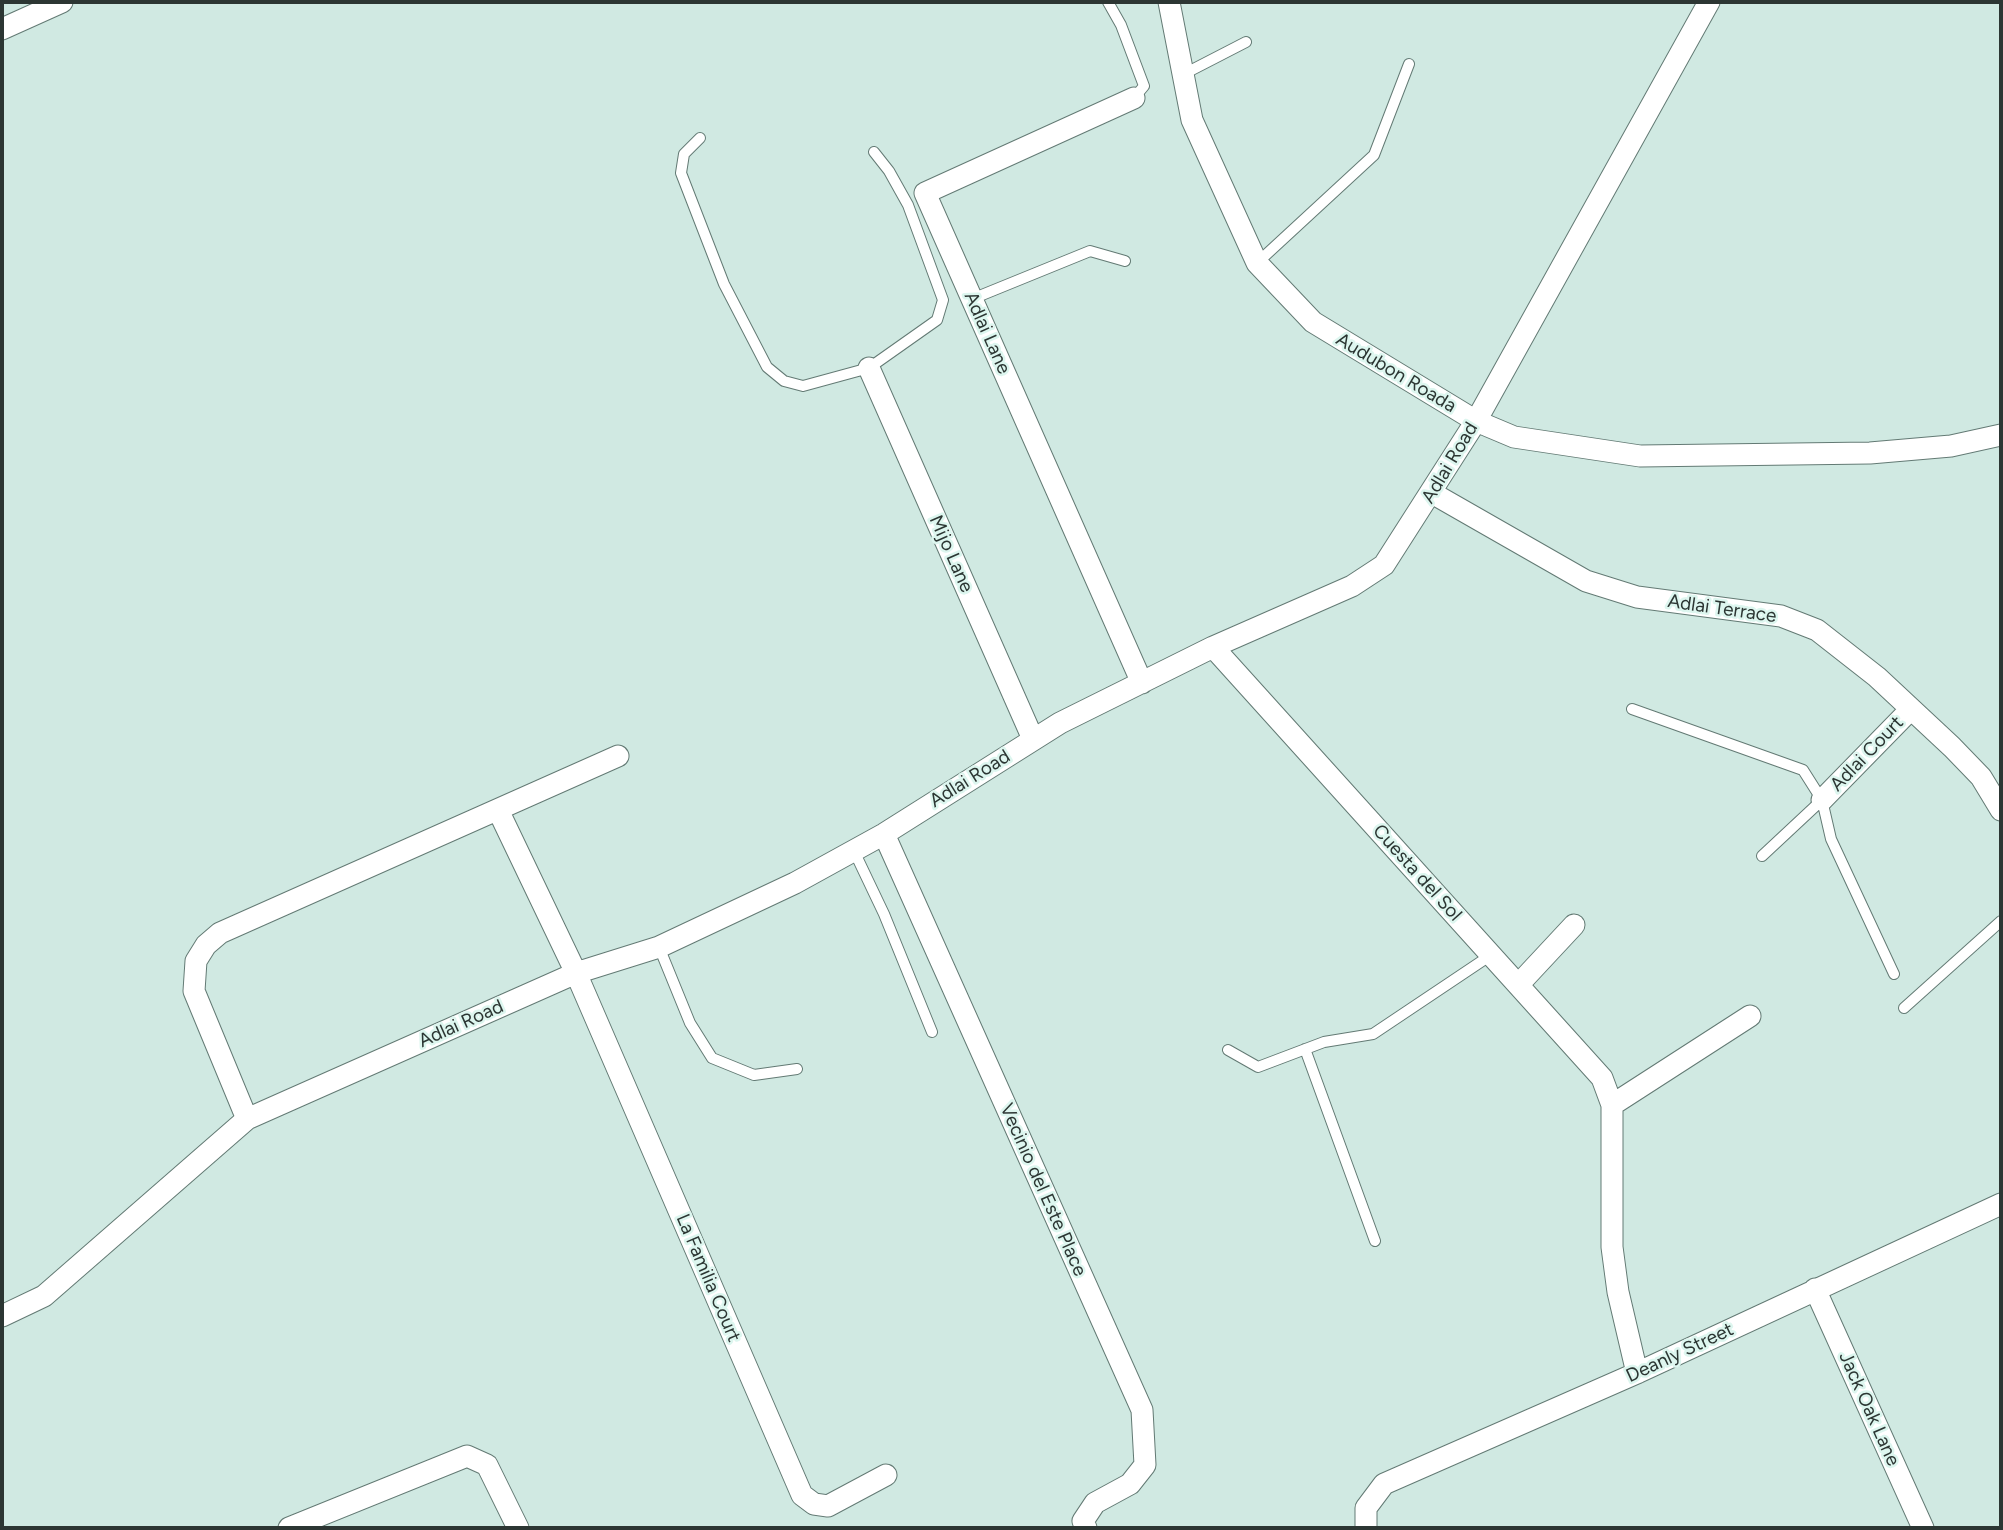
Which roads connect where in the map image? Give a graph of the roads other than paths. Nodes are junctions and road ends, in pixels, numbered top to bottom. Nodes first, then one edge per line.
1 (62, 2) edge
2 (1108, 2) edge
3 (1169, 2) edge
4 (1709, 2) edge
5 (2, 29) edge
6 (1246, 43) dead end
7 (1409, 64) dead end
8 (1182, 75) junction
9 (1134, 98) joint
10 (700, 138) dead end
11 (874, 152) dead end
12 (1125, 261) dead end
13 (1257, 263) junction
14 (972, 299) junction
15 (869, 368) junction
16 (1476, 421) junction
17 (2001, 435) edge
18 (1432, 493) junction
19 (1213, 647) junction
20 (1142, 683) junction
21 (1632, 709) dead end
22 (1911, 709) junction
23 (1033, 739) junction
24 (618, 756) dead end
25 (1822, 800) junction
26 (498, 810) junction
27 (2001, 810) edge
28 (884, 834) junction
29 (854, 850) junction
30 (1762, 856) dead end
31 (2001, 921) edge
32 (1574, 925) dead end
33 (659, 947) junction
34 (1491, 955) junction
35 (576, 973) junction
36 (1894, 974) dead end
37 (1519, 984) junction
38 (1904, 1008) dead end
39 (1750, 1016) dead end
40 (932, 1032) dead end
41 (1305, 1049) junction
42 (1228, 1050) dead end
43 (797, 1069) dead end
44 (1612, 1105) junction
45 (247, 1119) junction
46 (2001, 1204) edge
47 (1375, 1241) dead end
48 (1815, 1289) junction
49 (2, 1316) edge
50 (1637, 1373) junction
51 (886, 1475) dead end
52 (1366, 1518) edge
53 (1914, 1525) edge
54 (296, 1527) edge
55 (518, 1528) edge
56 (1086, 1528) edge

1 - 5 street
2 - 9 lane
3 - 8 street, Audubon Roada
4 - 16 street, Adlai Road
6 - 8 lane
7 - 13 lane
8 - 13 street, Audubon Roada
9 - 14 street, Adlai Lane
10 - 15 lane
11 - 15 lane
12 - 14 lane
13 - 16 street, Audubon Roada
14 - 20 street, Adlai Lane
15 - 23 street, Mijo Lane
16 - 17 street, Audubon Roada
16 - 18 street, Adlai Road
18 - 19 street, Adlai Road
18 - 22 street, Adlai Terrace
19 - 20 street, Adlai Road
19 - 34 street, Cuesta del Sol
20 - 23 street, Adlai Road
21 - 25 lane
22 - 25 street, Adlai Court
22 - 27 street, Adlai Terrace
23 - 28 street, Adlai Road
24 - 26 street
25 - 30 lane
25 - 36 lane
26 - 35 street, La Familia Court
26 - 45 street
28 - 29 street, Adlai Road
28 - 56 street, Vecinio del Este Place
29 - 33 street, Adlai Road
29 - 40 lane
31 - 38 lane
32 - 37 street
33 - 35 street, Adlai Road
33 - 43 lane
34 - 37 street, Cuesta del Sol
34 - 41 lane
35 - 45 street, Adlai Road
35 - 51 street, La Familia Court
37 - 44 street, Cuesta del Sol
39 - 44 street
41 - 42 lane
41 - 47 lane
44 - 50 street, Cuesta del Sol
45 - 49 street, Adlai Road
46 - 48 street, Deanly Street
48 - 50 street, Deanly Street
48 - 53 street, Jack Oak Lane
50 - 52 street, Deanly Street
54 - 55 street

